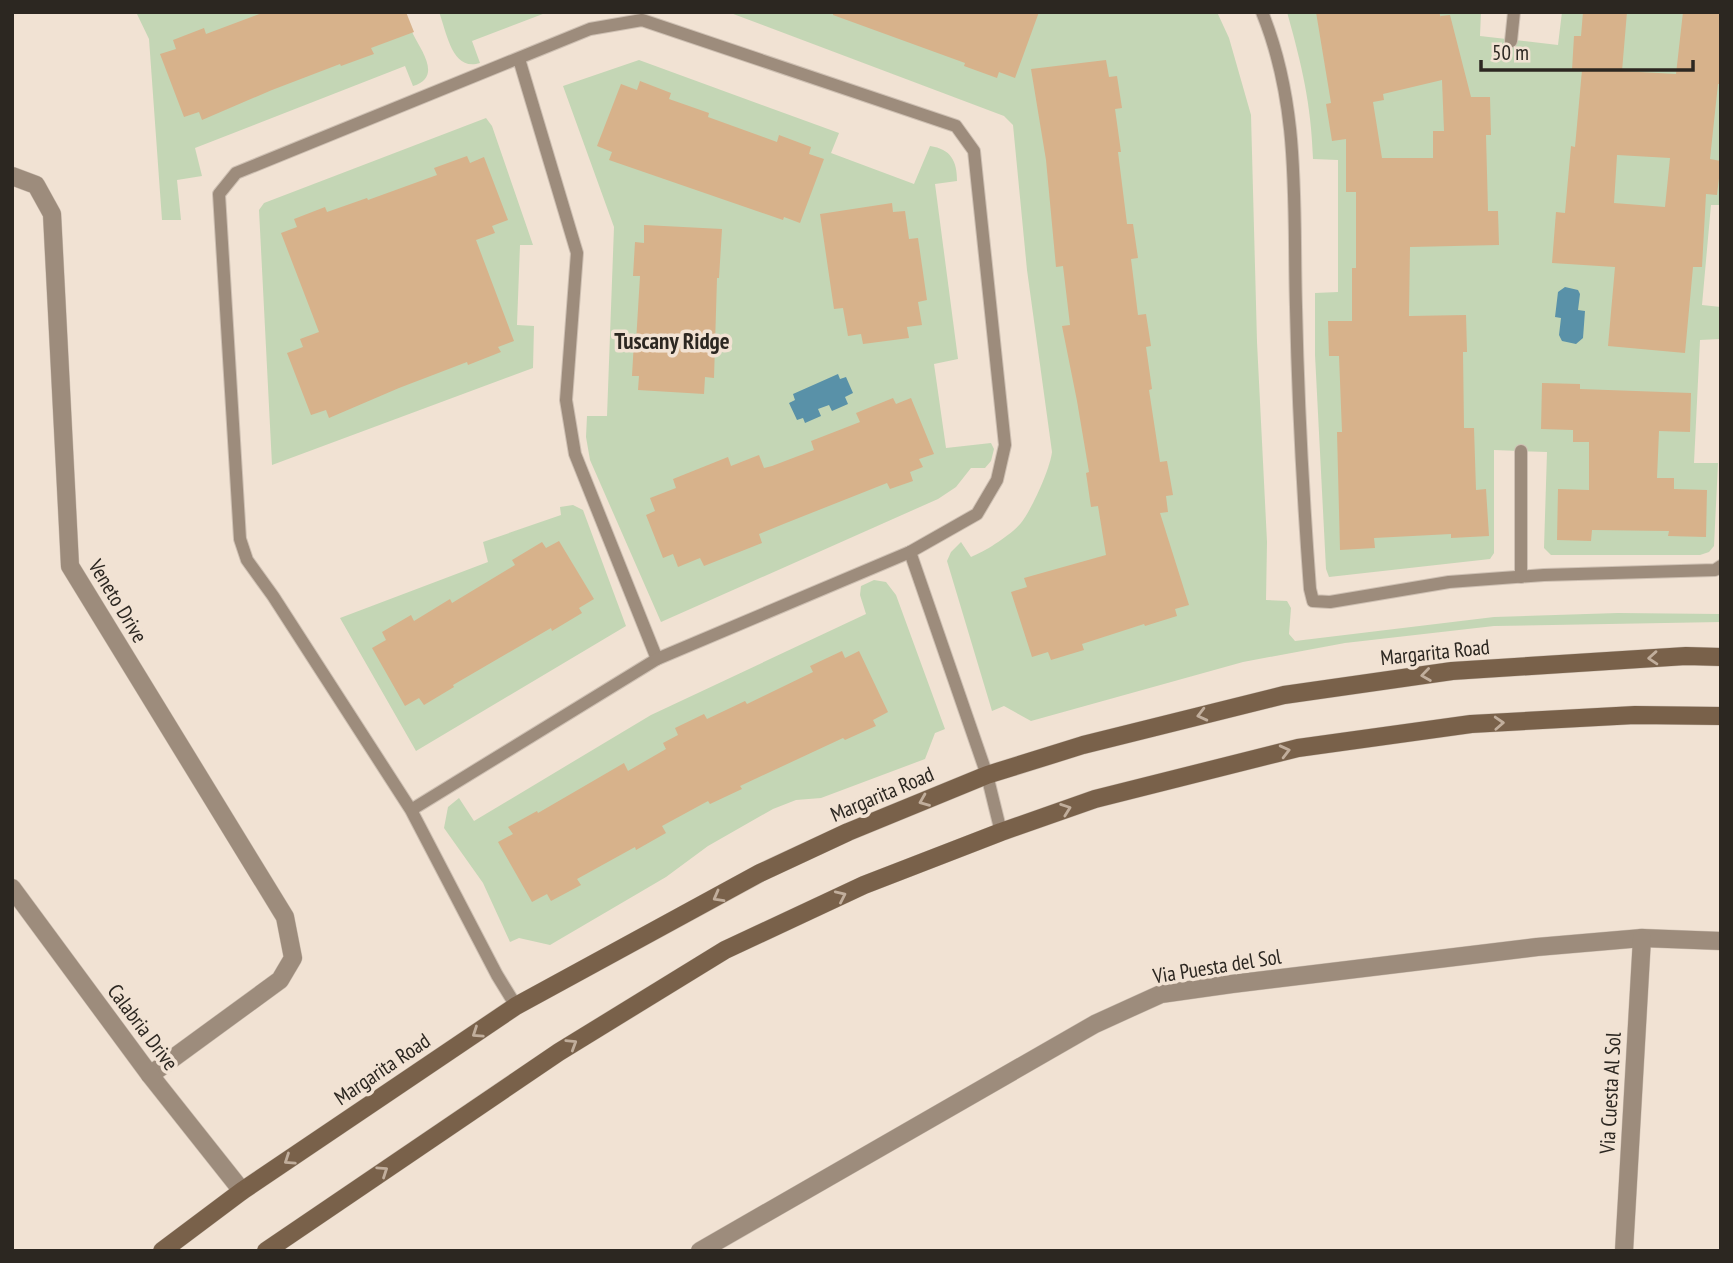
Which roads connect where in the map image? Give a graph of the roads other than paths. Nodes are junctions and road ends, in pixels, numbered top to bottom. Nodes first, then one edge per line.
1 (1262, 12) edge
2 (1514, 12) edge
3 (1511, 41) dead end
4 (519, 59) junction
5 (12, 176) edge
6 (1521, 451) dead end
7 (910, 552) junction
8 (1721, 566) edge
9 (1521, 577) junction
10 (1721, 657) edge
11 (657, 659) junction
12 (1721, 716) edge
13 (987, 775) junction
14 (411, 810) junction
15 (1001, 832) junction
16 (12, 888) edge
17 (1642, 938) junction
18 (1721, 941) edge
19 (516, 1006) junction
20 (150, 1075) junction
21 (242, 1191) junction
22 (710, 1248) edge
23 (162, 1251) edge
24 (266, 1251) edge
25 (1624, 1251) edge

1 - 9 lane
2 - 3 lane
4 - 7 lane
4 - 11 lane
4 - 14 lane
5 - 20 street, Veneto Drive
6 - 9 lane
7 - 11 lane
7 - 13 lane
8 - 9 lane
10 -> 13 main road, Margarita Road
11 - 14 lane
15 -> 12 main road
13 - 15 lane
13 -> 19 main road, Margarita Road
14 - 19 lane
24 -> 15 main road
16 - 20 street, Calabria Drive
17 - 18 street, Via Puesta del Sol
17 - 22 street, Via Puesta del Sol
17 - 25 street, Via Cuesta Al Sol
19 -> 21 main road, Margarita Road
20 - 21 street, Calabria Drive
21 - 23 main road, Margarita Road

